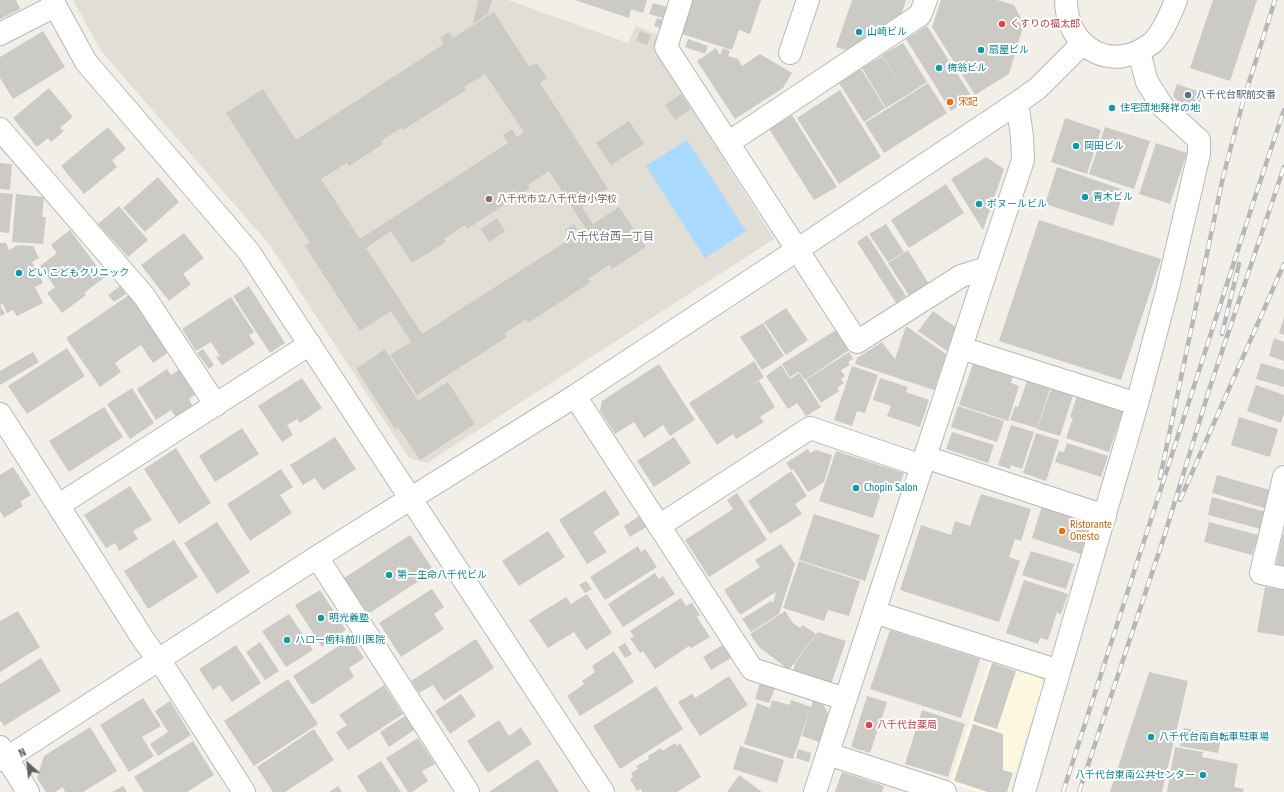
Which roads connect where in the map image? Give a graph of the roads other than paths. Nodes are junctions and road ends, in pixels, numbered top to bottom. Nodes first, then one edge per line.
1 (681, 0) edge
2 (808, 0) edge
3 (926, 0) edge
4 (1066, 0) edge
5 (1176, 0) edge
6 (54, 3) edge
7 (0, 34) edge
8 (1083, 43) junction
9 (1139, 52) junction
10 (790, 53) dead end
11 (1017, 103) junction
12 (0, 129) edge
13 (728, 143) junction
14 (797, 250) junction
15 (987, 268) junction
16 (310, 344) junction
17 (961, 348) junction
18 (575, 396) junction
19 (1137, 404) junction
20 (216, 405) junction
21 (0, 414) edge
22 (924, 461) junction
23 (1284, 476) edge
24 (412, 498) junction
25 (59, 505) junction
26 (1105, 516) junction
27 (659, 526) junction
28 (317, 557) junction
29 (1284, 578) edge
30 (874, 612) junction
31 (159, 660) junction
32 (1059, 671) junction
33 (846, 699) junction
34 (828, 754) junction
35 (2, 755) edge
36 (28, 792) edge
37 (244, 792) edge
38 (468, 792) edge
39 (604, 792) edge
40 (815, 792) edge
41 (945, 792) edge
42 (1024, 792) edge

1 - 13 street
2 - 10 street
3 - 13 street
4 - 8 street
5 - 9 street
6 - 7 street
6 - 16 street
8 - 9 street
8 - 11 street
9 - 19 street
11 - 14 street
11 - 15 street
12 - 20 street
13 - 14 street
14 - 15 street
14 - 18 street
15 - 17 street
16 - 20 street
16 - 24 street
17 - 19 street
17 - 22 street
18 - 24 street
18 - 27 street
19 - 26 street
20 - 25 street
21 - 25 street
22 - 26 street
22 - 27 street
22 - 30 street
23 - 29 street
24 - 28 street
24 - 39 street
25 - 31 street
26 - 32 street
27 - 33 street
28 - 31 street
28 - 38 street
30 - 32 street
30 - 33 street
31 - 35 street
31 - 37 street
32 - 42 street
33 - 34 street
34 - 40 street
34 - 41 street
35 - 36 street

